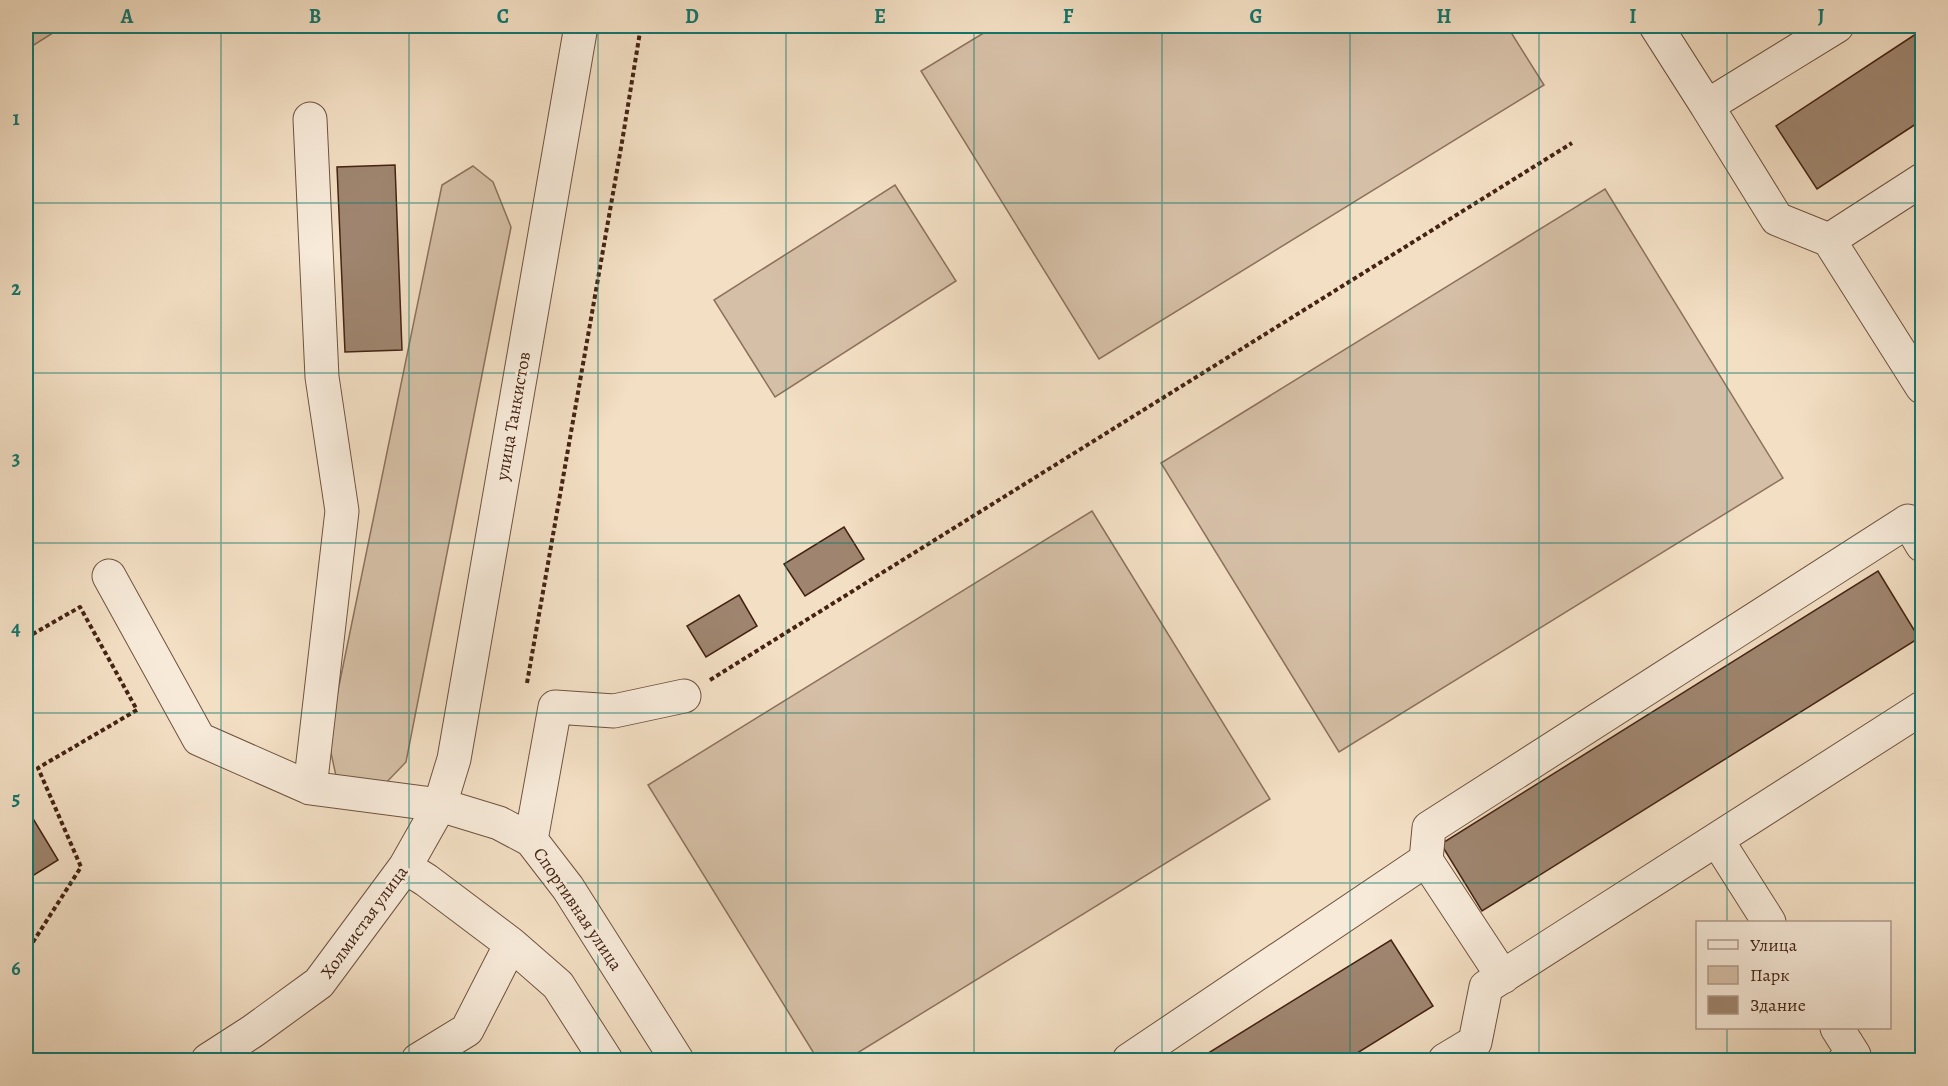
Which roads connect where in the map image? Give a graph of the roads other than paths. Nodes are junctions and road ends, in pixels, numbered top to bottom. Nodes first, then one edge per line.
1 (581, 26) edge
2 (1656, 26) edge
3 (1837, 26) edge
4 (1707, 106) junction
5 (310, 119) dead end
6 (1923, 180) edge
7 (1829, 240) junction
8 (1923, 387) edge
9 (1923, 545) edge
10 (109, 576) dead end
11 (684, 696) road end
12 (1923, 708) edge
13 (310, 788) junction
14 (440, 805) junction
15 (531, 840) junction
16 (1717, 840) junction
17 (1426, 860) junction
18 (405, 867) junction
19 (1768, 921) edge
20 (511, 944) junction
21 (1503, 977) junction
22 (1837, 1029) edge
23 (208, 1060) edge
24 (418, 1060) edge
25 (606, 1060) edge
26 (677, 1060) edge
27 (1129, 1060) edge
28 (1445, 1060) edge
29 (1845, 1060) edge

1 - 14 street, улица Танкистов
2 - 4 street
3 - 4 street
4 - 7 street
5 - 13 street
6 - 7 street
7 - 8 street
9 - 17 street
10 - 13 street, Спортивная улица
11 - 15 street
12 - 16 street
13 - 14 street, Спортивная улица
14 - 15 street, Спортивная улица
14 - 18 street, Холмистая улица
15 - 26 street, Спортивная улица
16 - 19 street
16 - 21 street
17 - 21 street
17 - 27 street
18 - 20 street
18 - 23 street, Холмистая улица
20 - 24 street
20 - 25 street
21 - 28 street
22 - 29 street

